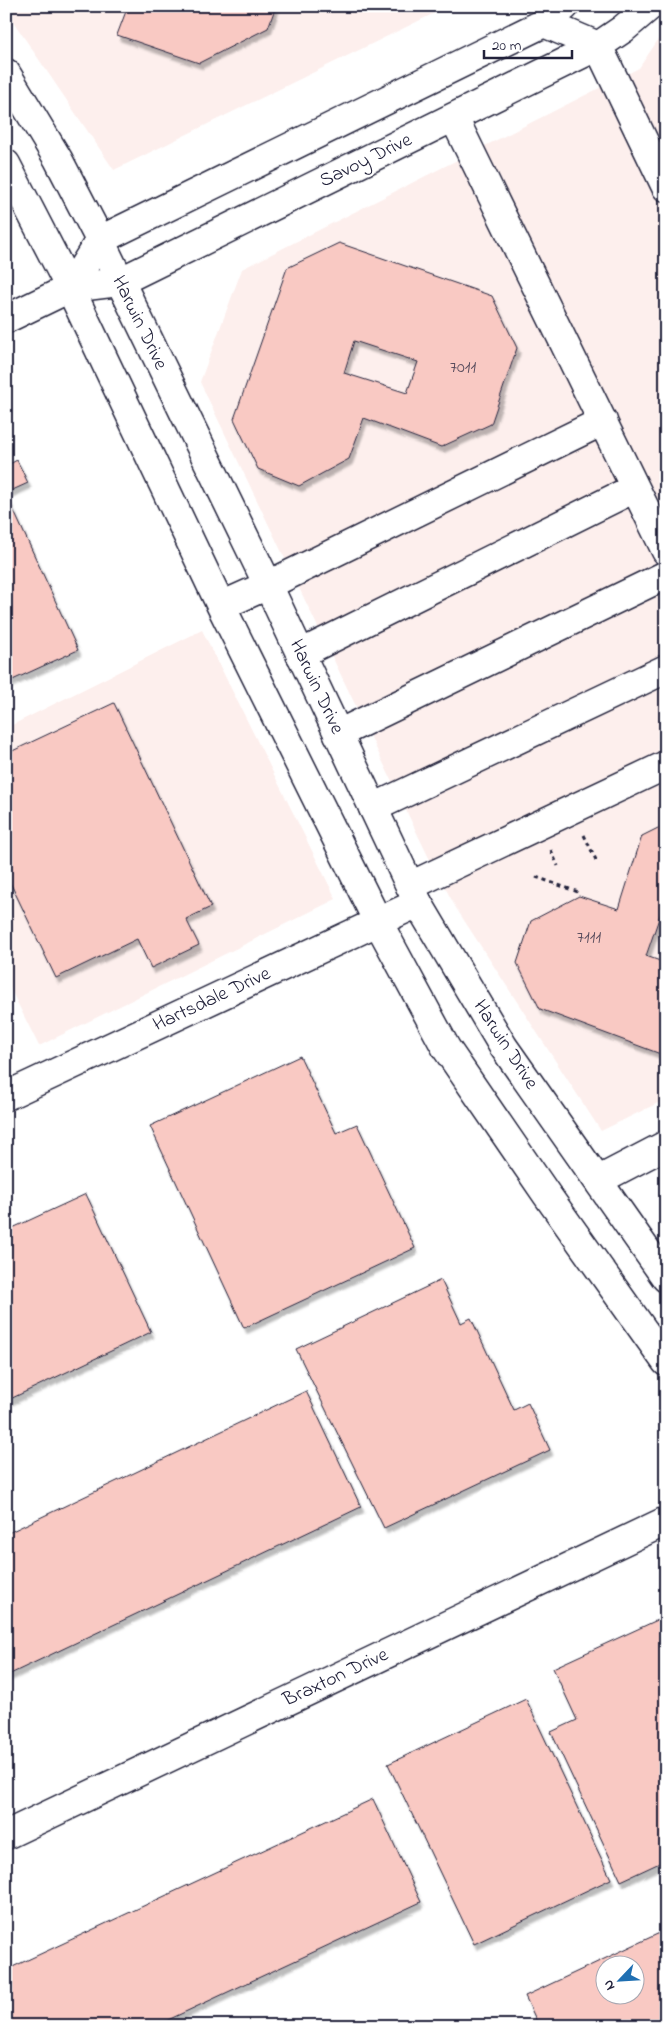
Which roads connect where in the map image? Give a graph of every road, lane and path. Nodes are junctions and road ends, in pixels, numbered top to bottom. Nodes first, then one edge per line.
1 (565, 6) edge
2 (650, 6) edge
3 (544, 23) junction
4 (598, 46) junction
5 (6, 73) edge
6 (454, 118) junction
7 (6, 164) edge
8 (666, 187) edge
9 (100, 240) junction
10 (119, 282) junction
11 (70, 288) junction
12 (6, 319) edge
13 (603, 421) junction
14 (635, 488) junction
15 (666, 551) edge
16 (666, 575) edge
17 (268, 585) junction
18 (221, 606) junction
19 (300, 654) junction
20 (666, 669) edge
21 (338, 734) junction
22 (666, 765) edge
23 (373, 808) junction
24 (591, 850) dead end
25 (597, 862) dead end
26 (536, 877) dead end
27 (581, 893) dead end
28 (414, 894) junction
29 (378, 922) junction
30 (6, 1096) edge
31 (666, 1144) edge
32 (599, 1180) junction
33 (666, 1278) edge
34 (666, 1362) edge
35 (666, 1521) edge
36 (6, 1835) edge

1 - 3 main road
2 - 4 main road, Savoy Drive
3 - 4 main road
3 - 9 main road
4 - 6 main road, Savoy Drive
4 - 8 main road
5 - 9 main road, Harwin Drive
6 - 10 main road, Savoy Drive
6 - 13 main road
7 - 11 main road
9 - 10 main road, Harwin Drive
9 - 11 main road
10 - 11 main road, Savoy Drive
10 - 17 main road, Harwin Drive
11 - 12 main road, Savoy Drive
11 - 18 main road
13 - 14 main road
13 - 17 main road
14 - 15 main road
14 - 19 main road
16 - 21 main road
17 - 18 main road
17 - 19 main road, Harwin Drive
18 - 29 main road
19 - 21 main road, Harwin Drive
20 - 23 main road
21 - 23 main road, Harwin Drive
22 - 28 main road, Hartsdale Drive
23 - 28 main road, Harwin Drive
24 - 25 path
26 - 27 path
28 - 29 main road, Hartsdale Drive
28 - 32 main road, Harwin Drive
29 - 30 main road, Hartsdale Drive
29 - 34 main road
31 - 32 main road
32 - 33 main road, Harwin Drive
35 - 36 main road, Braxton Drive

